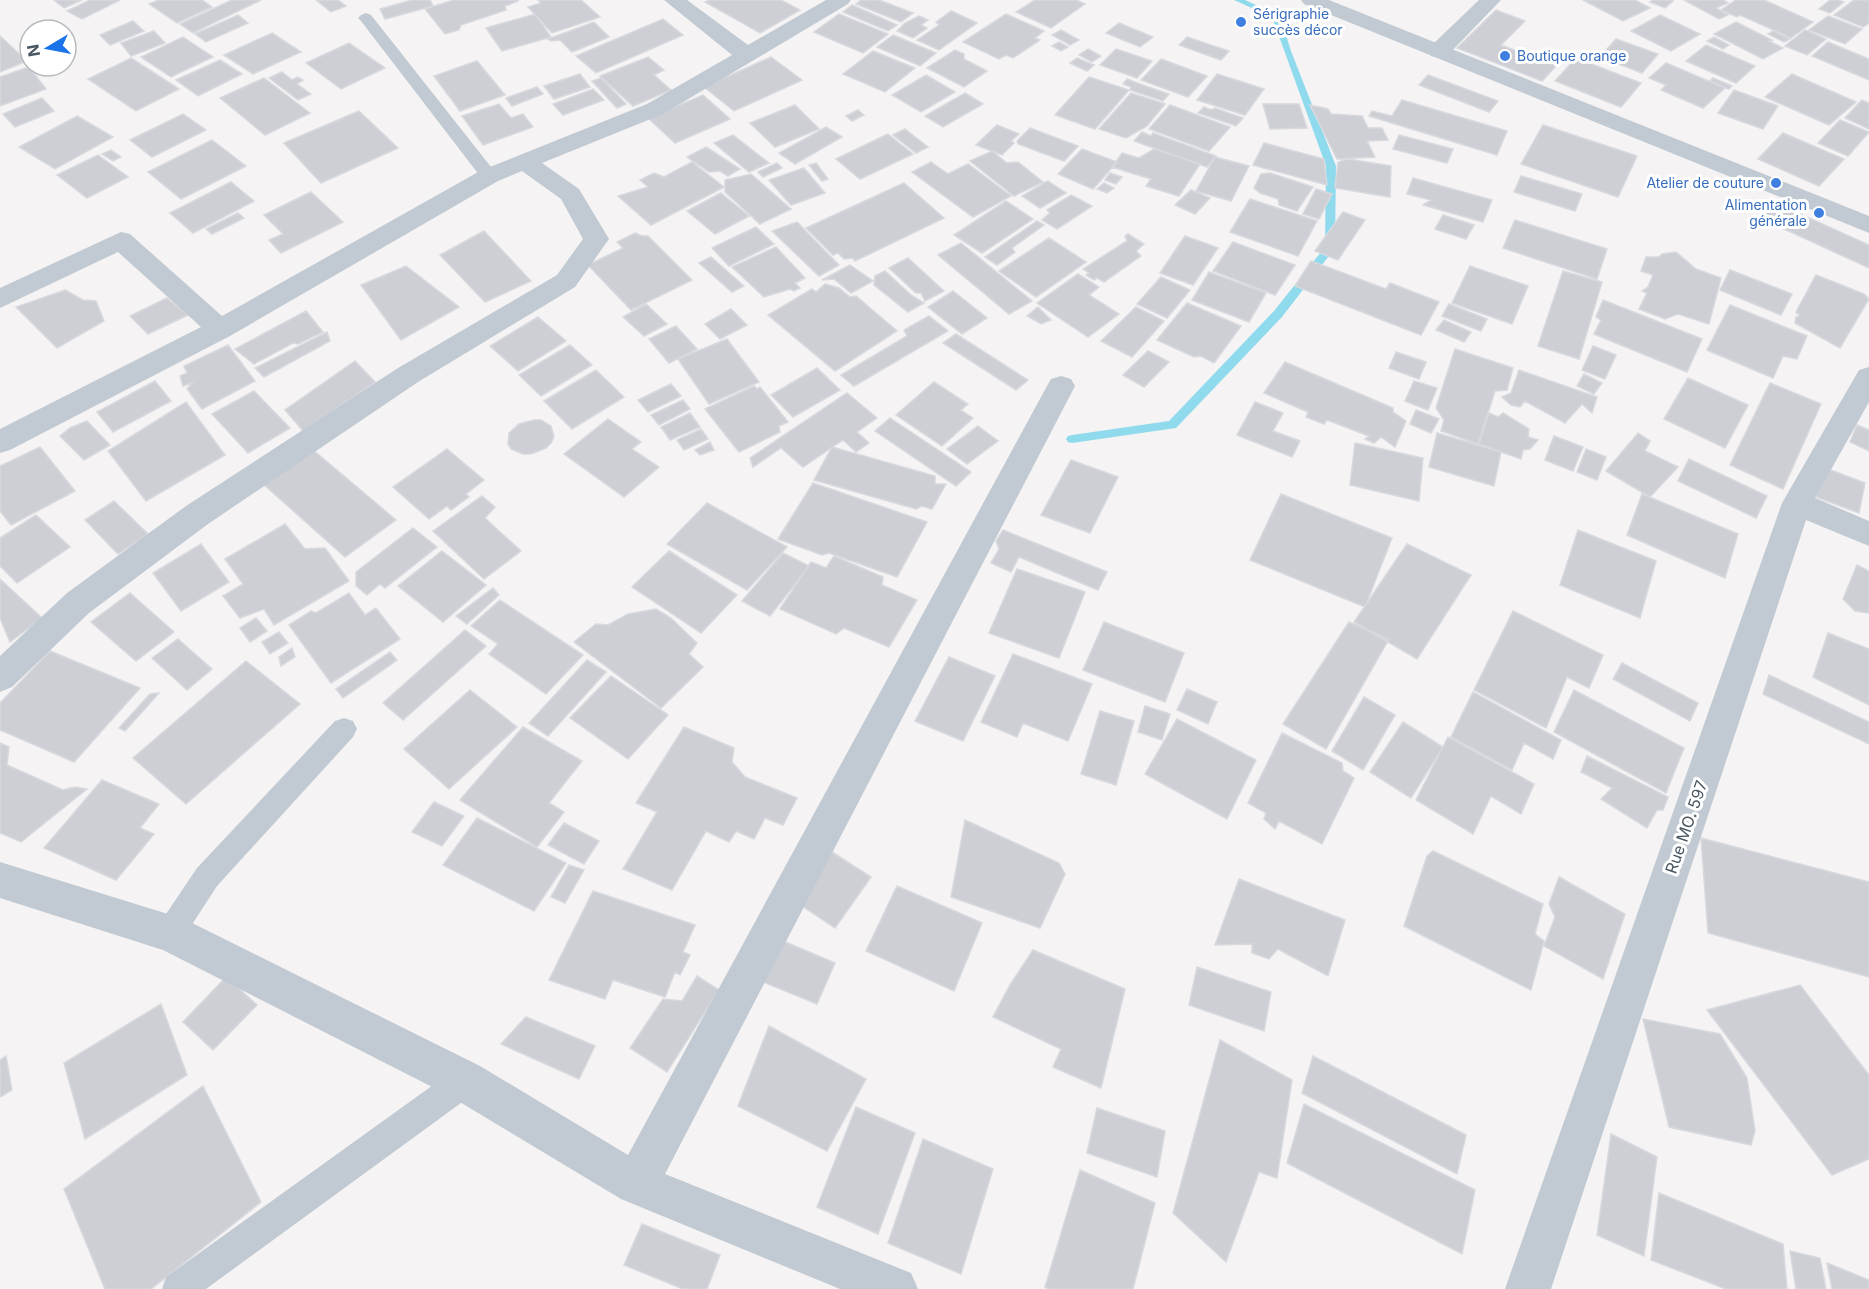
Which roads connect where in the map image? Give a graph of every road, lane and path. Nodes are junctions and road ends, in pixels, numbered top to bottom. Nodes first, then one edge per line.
1 (674, 0) edge
2 (841, 0) edge
3 (1311, 0) edge
4 (1491, 0) edge
5 (366, 18) dead end
6 (1440, 51) junction
7 (748, 56) junction
8 (524, 162) junction
9 (489, 176) junction
10 (1869, 225) edge
11 (0, 299) edge
12 (220, 329) junction
13 (1869, 377) edge
14 (1061, 386) dead end
15 (0, 442) edge
16 (1797, 503) junction
17 (1869, 534) edge
18 (0, 677) edge
19 (344, 729) dead end
20 (0, 880) edge
21 (170, 933) junction
22 (465, 1081) junction
23 (636, 1184) junction
24 (178, 1289) edge
25 (896, 1289) edge
26 (1528, 1289) edge

1 - 7 street
2 - 7 street
3 - 6 street
4 - 6 street
5 - 9 lane
6 - 10 street
7 - 8 street
8 - 9 street
8 - 18 street
9 - 12 street
11 - 12 street
12 - 15 street
13 - 16 street, Rue MO. 597
14 - 23 street
16 - 17 street
16 - 26 street, Rue MO. 597
19 - 21 lane
20 - 21 street
21 - 22 street
22 - 23 street
22 - 24 lane
23 - 25 street

